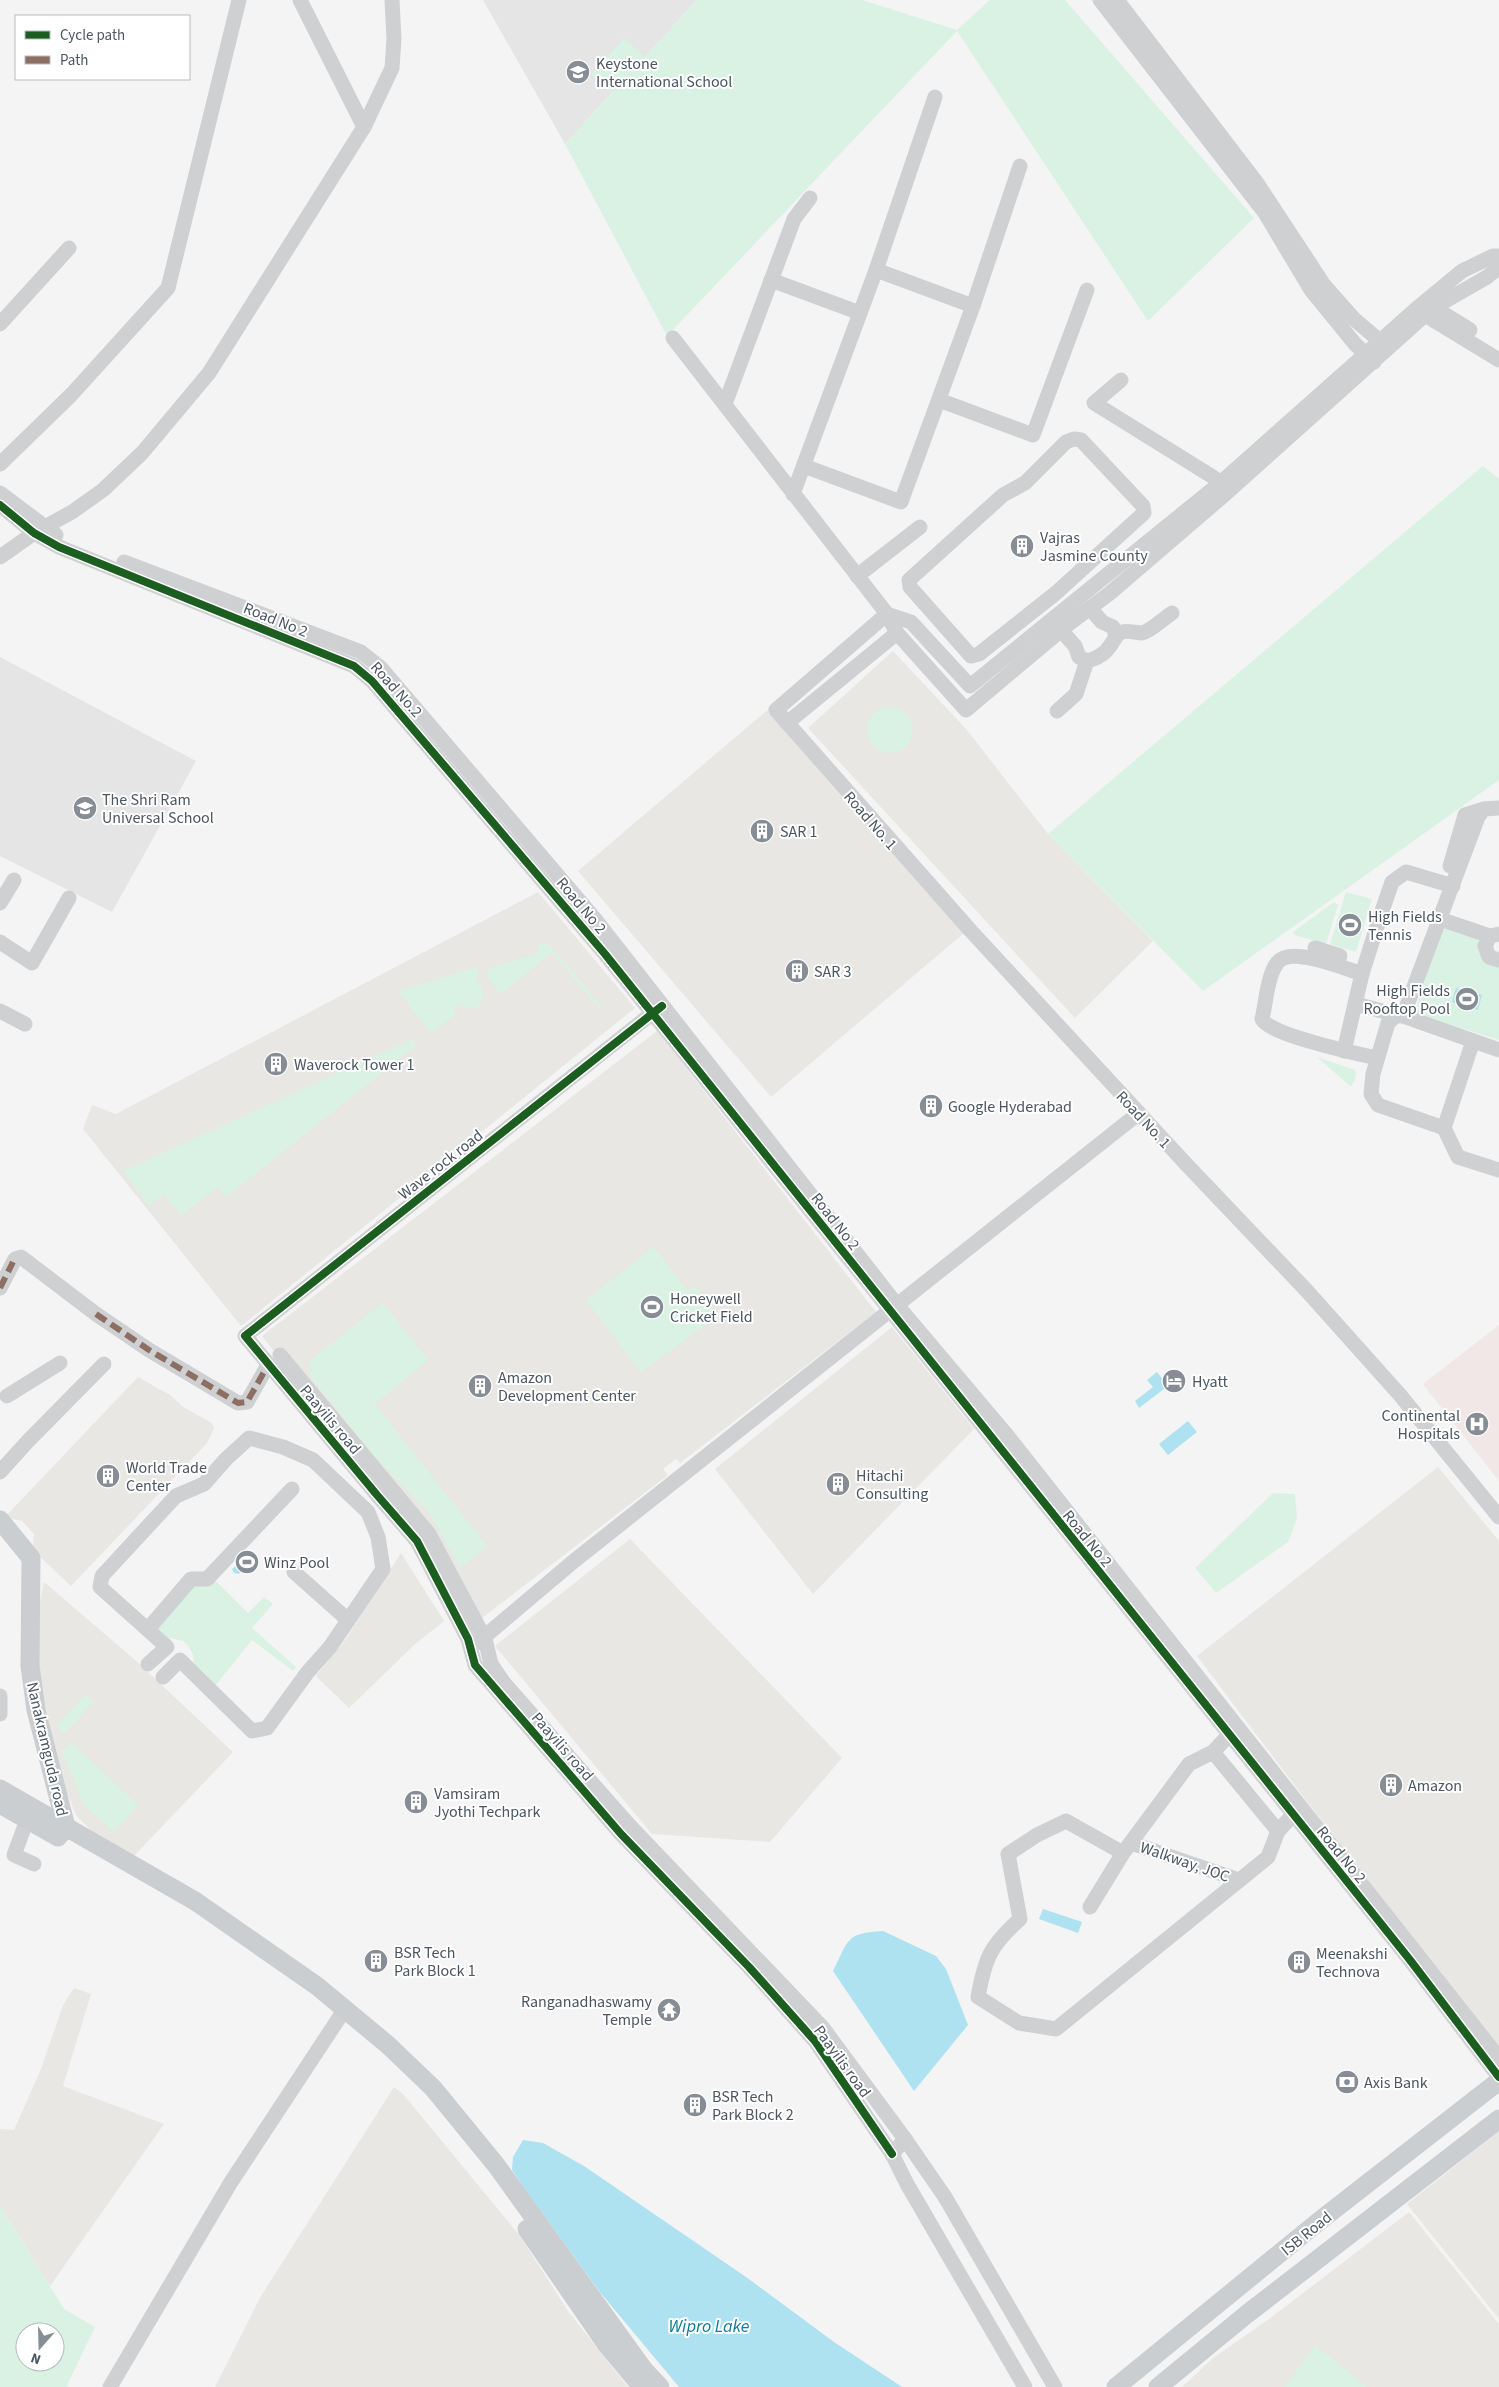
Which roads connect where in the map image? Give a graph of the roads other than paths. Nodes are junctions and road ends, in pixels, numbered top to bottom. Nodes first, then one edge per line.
1 (239, 0) edge
2 (300, 0) edge
3 (392, 0) edge
4 (1100, 0) edge
5 (1117, 0) edge
6 (935, 97) dead end
7 (364, 127) junction
8 (1020, 166) dead end
9 (810, 198) dead end
10 (69, 248) dead end
11 (1499, 256) edge
12 (1499, 267) edge
13 (876, 270) junction
14 (771, 280) junction
15 (1087, 290) dead end
16 (973, 306) junction
17 (1425, 309) junction
18 (860, 313) junction
19 (0, 324) edge
20 (673, 338) dead end
21 (1385, 345) junction
22 (1499, 348) edge
23 (1371, 359) junction
24 (1499, 360) edge
25 (1121, 380) dead end
26 (938, 400) junction
27 (725, 404) junction
28 (0, 464) edge
29 (804, 466) junction
30 (1219, 484) junction
31 (0, 492) edge
32 (793, 494) junction
33 (0, 505) edge
34 (920, 528) dead end
35 (39, 530) junction
36 (0, 557) edge
37 (857, 576) junction
38 (1046, 600) junction
39 (1090, 608) junction
40 (1033, 610) junction
41 (1172, 612) dead end
42 (887, 614) junction
43 (1058, 623) junction
44 (897, 634) junction
45 (1116, 636) junction
46 (1088, 661) junction
47 (1057, 711) dead end
48 (786, 723) junction
49 (1491, 809) edge
50 (1450, 866) dead end
51 (14, 880) dead end
52 (1453, 886) junction
53 (69, 898) dead end
54 (0, 903) edge
55 (595, 918) joint
56 (1440, 920) junction
57 (1494, 935) edge
58 (0, 942) edge
59 (1315, 948) dead end
60 (1499, 960) edge
61 (1363, 970) junction
62 (1356, 1004) junction
63 (657, 1010) junction
64 (0, 1011) edge
65 (1400, 1016) junction
66 (25, 1024) dead end
67 (1473, 1042) junction
68 (1499, 1050) edge
69 (1344, 1051) junction
70 (1377, 1058) junction
71 (1139, 1113) junction
72 (1444, 1128) junction
73 (1499, 1170) edge
74 (0, 1288) edge
75 (893, 1308) junction
76 (245, 1336) joint
77 (274, 1360) junction
78 (60, 1363) dead end
79 (104, 1364) dead end
80 (2, 1393) edge
81 (0, 1472) edge
82 (292, 1489) dead end
83 (1499, 1517) edge
84 (0, 1520) edge
85 (423, 1537) junction
86 (294, 1572) dead end
87 (348, 1620) junction
88 (148, 1629) junction
89 (485, 1639) junction
90 (167, 1647) junction
91 (470, 1647) junction
92 (180, 1660) junction
93 (148, 1664) dead end
94 (163, 1677) dead end
95 (0, 1696) edge
96 (0, 1714) edge
97 (1229, 1735) junction
98 (1213, 1752) junction
99 (0, 1789) edge
100 (0, 1804) edge
101 (1293, 1815) junction
102 (27, 1820) junction
103 (1278, 1831) junction
104 (63, 1832) junction
105 (1127, 1848) junction
106 (34, 1864) dead end
107 (1239, 1880) junction
108 (1090, 1907) dead end
109 (341, 2015) junction
110 (1499, 2058) edge
111 (1499, 2077) edge
112 (1499, 2081) edge
113 (1499, 2119) edge
114 (905, 2139) junction
115 (892, 2154) junction
116 (945, 2197) junction
117 (923, 2210) junction
118 (110, 2387) edge
119 (642, 2387) edge
120 (660, 2387) edge
121 (1025, 2387) edge
122 (1055, 2387) edge
123 (1116, 2387) edge
124 (1158, 2387) edge

1 - 28 street
2 - 7 street
3 - 7 street
4 - 23 street
5 - 21 street
6 - 13 street
7 - 35 street
8 - 16 street
9 - 14 street
10 - 19 street
11 - 17 street
12 - 17 street
13 - 16 street
13 - 18 street
14 - 18 street
14 - 27 street
15 - 26 street
16 - 26 street
17 - 21 street
17 - 22 street
17 - 24 street
18 - 29 street
20 - 27 street
21 - 23 street
23 - 30 street
23 - 39 street
25 - 30 street
26 - 29 street
27 - 32 street
29 - 32 street
30 - 43 street
31 - 35 street
32 - 37 street
33 - 35 street
34 - 37 street
35 - 36 street
35 - 55 street, Road No.2
35 - 63 street, Road No 2
37 - 42 street
38 - 40 street
38 - 40 street
38 - 43 street
39 - 43 street
39 - 45 street
40 - 43 street
41 - 45 street
42 - 43 street
42 - 44 street
42 - 48 street, Road No. 1
43 - 44 street
43 - 46 street
44 - 48 street
45 - 46 street
46 - 47 street
48 - 71 street, Road No. 1
49 - 50 street
49 - 52 street
51 - 54 street
52 - 56 street
52 - 61 street
53 - 58 street
55 - 63 street, Road No 2
56 - 57 street
56 - 65 street
57 - 60 street
59 - 61 street
61 - 62 street
61 - 69 street
62 - 65 street
62 - 69 street
63 - 75 street, Road No 2
63 - 76 street, Wave rock road
64 - 66 street
65 - 67 street
65 - 70 street
67 - 68 street
67 - 72 street
69 - 70 street
70 - 72 street
71 - 75 street
71 - 83 street, Road No. 1
72 - 73 street
74 - 77 street
75 - 89 street
75 - 97 street, Road No 2
75 - 110 street, Road No 2
76 - 77 street, Paayilis road
77 - 85 street, Paayilis road
78 - 80 street
79 - 81 street
82 - 88 street
84 - 104 main road, Nanakramguda road
85 - 89 street, Paayilis road
85 - 91 street, Paayilis road
86 - 87 street
87 - 88 street
87 - 92 street
88 - 90 street
89 - 91 street
89 - 114 street, Paayilis road
90 - 92 street
90 - 93 street
91 - 115 street, Paayilis road
92 - 94 street
95 - 96 street
97 - 98 street
97 - 101 street, Road No 2
98 - 103 street
98 - 105 street
99 - 104 main road
100 - 102 main road
101 - 103 street
101 - 111 street, Road No 2
102 - 104 main road
102 - 106 street
103 - 107 street
104 - 109 main road
104 - 120 main road
105 - 107 street, Walkway, JOC
105 - 107 street, Walkway, JOC
105 - 108 street
109 - 118 street
109 - 119 main road
112 - 123 main road, ISB Road
113 - 124 main road, ISB Road
114 - 115 street
114 - 116 street, Paayilis road
115 - 117 street, Paayilis road
116 - 117 street
116 - 122 street, Paayilis road
117 - 121 street, Paayilis road

